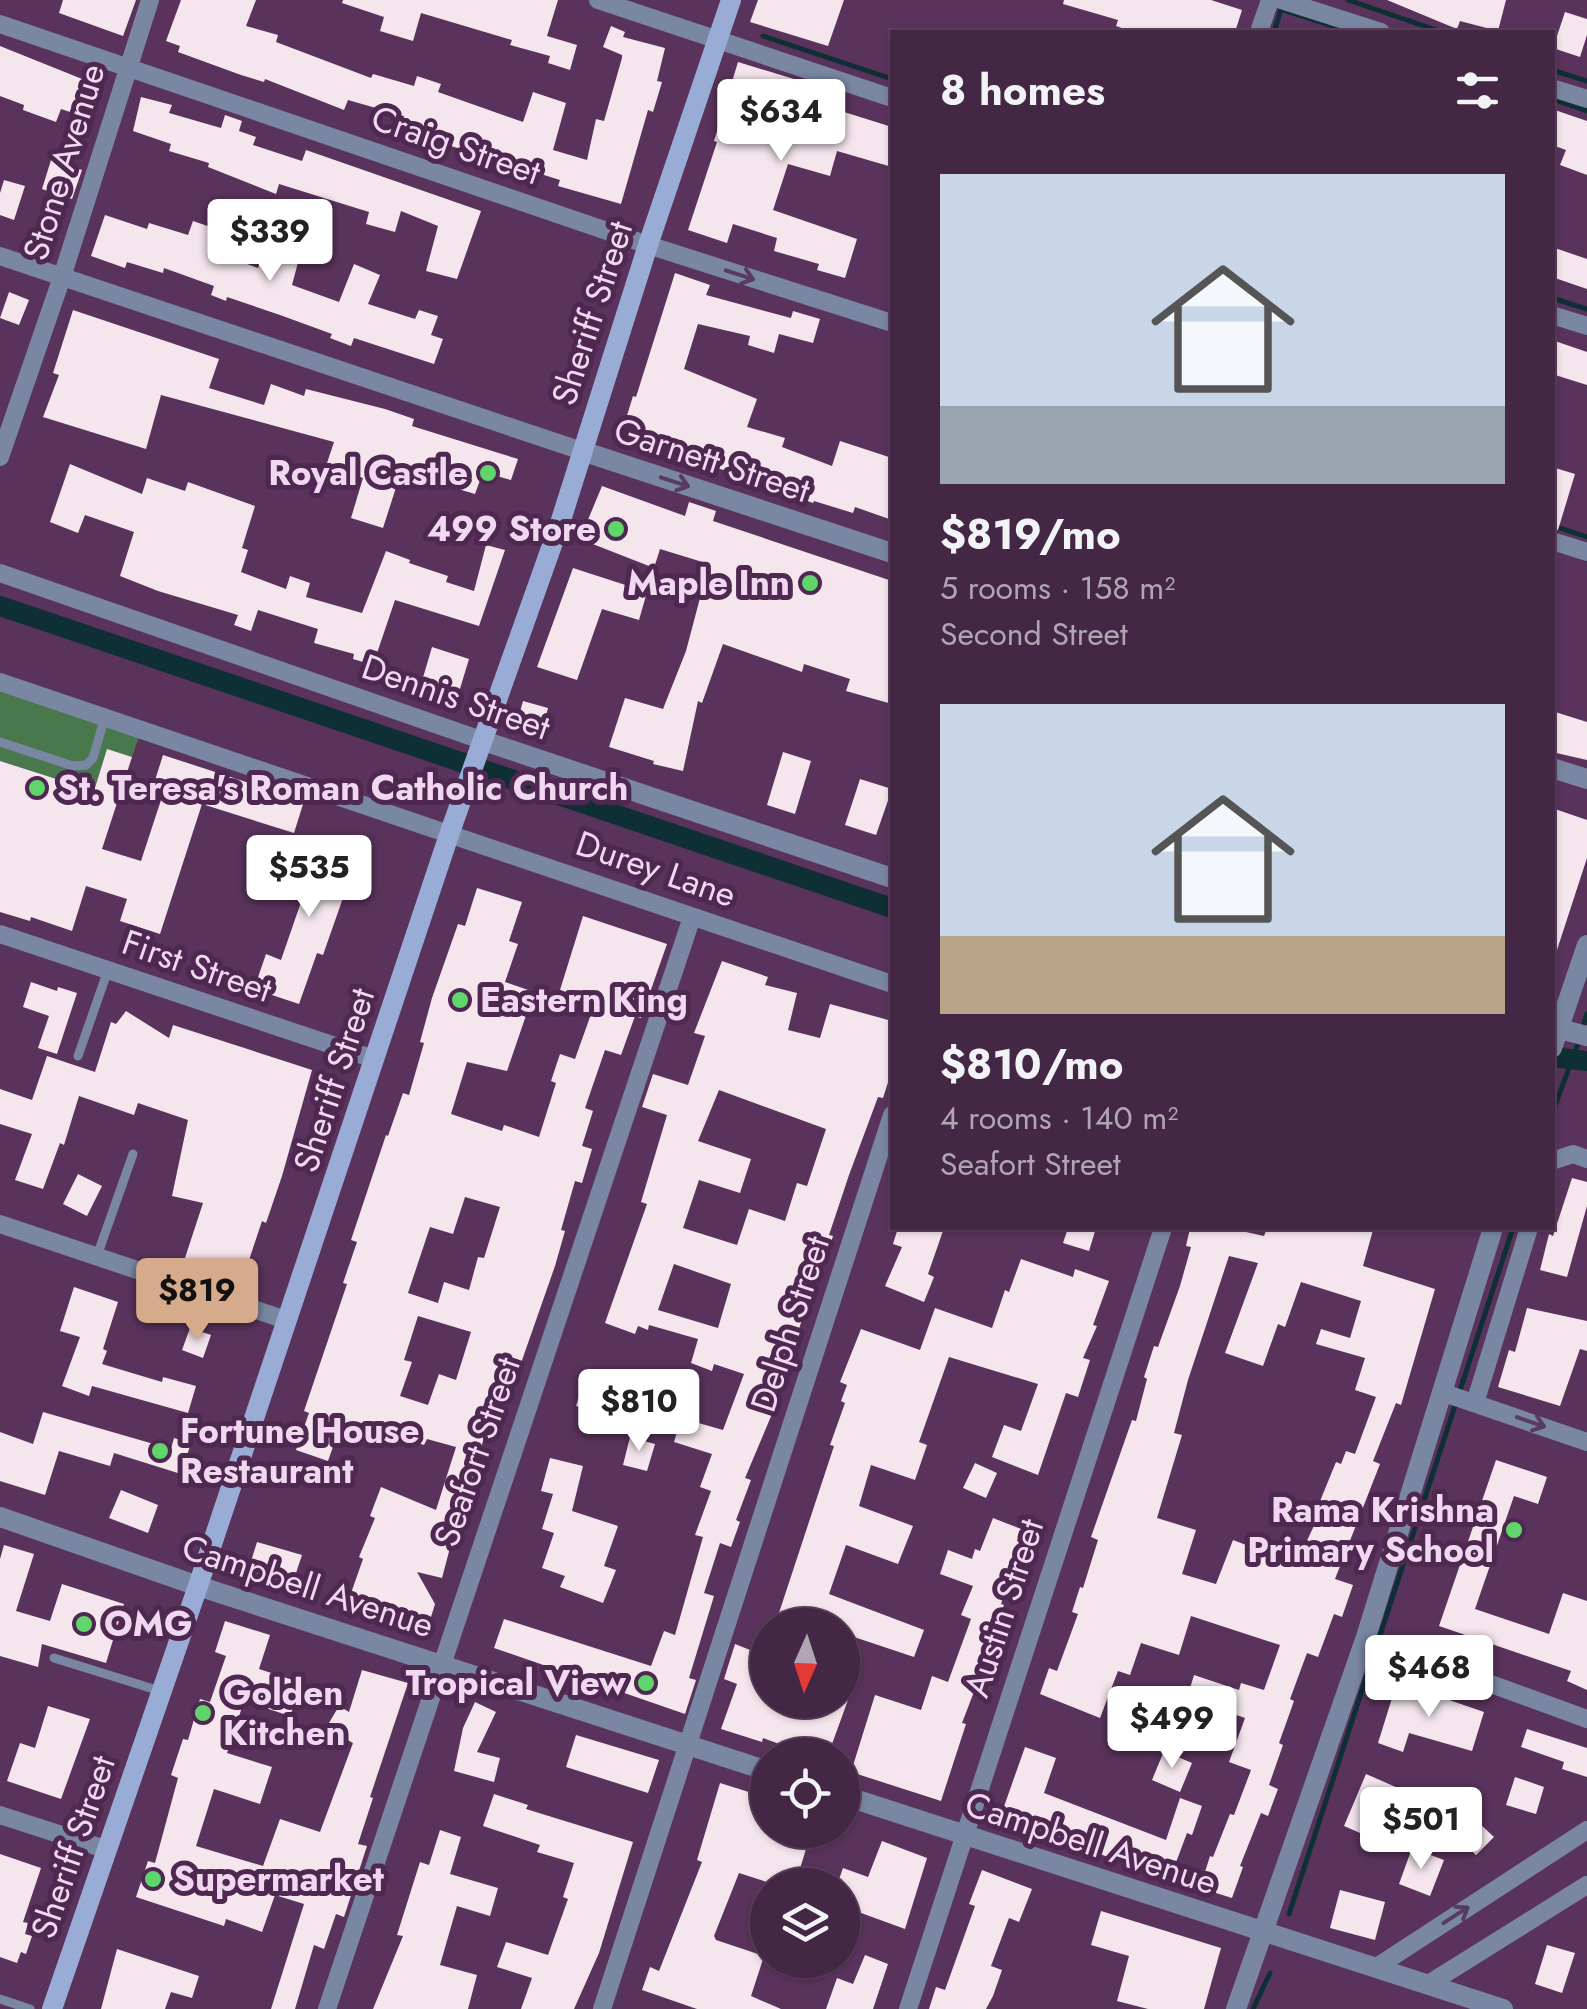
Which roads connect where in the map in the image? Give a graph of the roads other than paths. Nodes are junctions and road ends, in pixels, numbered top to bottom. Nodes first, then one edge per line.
1 (150, 0) edge
2 (598, 0) edge
3 (731, 0) edge
4 (1270, 0) edge
5 (1281, 0) edge
6 (0, 24) edge
7 (1260, 30) edge
8 (1376, 30) edge
9 (717, 41) junction
10 (128, 67) junction
11 (1555, 89) edge
12 (890, 97) edge
13 (1587, 99) edge
14 (648, 245) junction
15 (0, 256) edge
16 (62, 277) junction
17 (1555, 315) edge
18 (890, 322) edge
19 (1587, 326) edge
20 (582, 451) junction
21 (0, 457) edge
22 (1555, 542) edge
23 (890, 552) edge
24 (1587, 552) edge
25 (0, 573) edge
26 (0, 682) edge
27 (106, 717) junction
28 (484, 741) junction
29 (0, 742) edge
30 (1555, 769) edge
31 (1587, 779) edge
32 (450, 832) junction
33 (890, 877) edge
34 (692, 917) junction
35 (0, 934) edge
36 (1587, 945) edge
37 (108, 970) junction
38 (890, 983) edge
39 (1562, 1036) edge
40 (78, 1056) dead end
41 (374, 1059) junction
42 (890, 1121) edge
43 (133, 1154) dead end
44 (1587, 1159) edge
45 (1555, 1160) edge
46 (0, 1224) edge
47 (1162, 1230) edge
48 (1492, 1230) edge
49 (1528, 1230) edge
50 (97, 1256) junction
51 (286, 1320) junction
52 (1444, 1392) junction
53 (1474, 1403) junction
54 (1587, 1442) edge
55 (0, 1517) edge
56 (198, 1586) junction
57 (1398, 1650) dead end
58 (54, 1658) dead end
59 (440, 1663) junction
60 (162, 1692) junction
61 (1587, 1719) edge
62 (687, 1744) junction
63 (750, 1764) edge
64 (860, 1801) edge
65 (0, 1815) edge
66 (1587, 1830) edge
67 (965, 1834) junction
68 (105, 1850) junction
69 (1587, 1885) edge
70 (1262, 1934) junction
71 (1374, 1968) junction
72 (1427, 1985) junction
73 (0, 1999) edge
74 (30, 2009) edge
75 (52, 2009) edge
76 (327, 2009) edge
77 (602, 2009) edge
78 (908, 2009) edge
79 (1236, 2009) edge
80 (1502, 2009) edge

1 - 10 street, Stone Avenue
2 - 9 street
3 - 9 main road, Sheriff Street
4 - 7 street
5 - 8 street
6 - 10 street, Craig Street
9 - 12 street
9 - 14 main road, Sheriff Street
10 - 14 street, Craig Street
10 - 16 street, Stone Avenue
11 - 13 street
14 -> 18 street, Craig Street
14 - 20 main road, Sheriff Street
15 - 16 street, Garnett Street
16 - 20 street, Garnett Street
16 - 21 street, Stone Avenue
17 - 19 street
20 -> 23 street, Garnett Street
20 - 28 main road, Sheriff Street
22 - 24 street
25 - 28 street, Dennis Street
26 - 27 street, Durey Lane
27 - 29 lane
27 - 32 street, Durey Lane
28 - 32 main road, Sheriff Street
28 - 33 street, Dennis Street
30 - 31 street
32 - 34 street, Durey Lane
32 - 41 main road, Sheriff Street
34 - 38 street, Durey Lane
34 - 59 street, Seafort Street
35 - 37 street, First Street
36 - 39 street
37 - 40 lane
37 - 41 street, First Street
41 - 51 main road, Sheriff Street
42 - 62 street, Delph Street
43 - 50 lane
44 - 45 street
46 - 50 street
47 - 67 street, Austin Street
48 - 52 street
49 - 53 street
50 - 51 street
51 - 56 main road, Sheriff Street
52 - 53 street
52 - 70 street
53 -> 54 street
55 - 56 street, Campbell Avenue
56 - 59 street, Campbell Avenue
56 - 60 main road, Sheriff Street
57 - 61 street
58 - 60 lane
59 - 62 street, Campbell Avenue
59 - 76 street, Seafort Street
60 - 68 main road, Sheriff Street
62 - 63 street, Campbell Avenue
62 - 77 street, Delph Street
64 - 67 street, Campbell Avenue
65 - 68 street
71 -> 66 street
67 - 70 street, Campbell Avenue
67 - 78 street, Austin Street
68 - 75 main road, Sheriff Street
69 - 72 street
70 - 71 street, Campbell Avenue
70 - 79 street
71 - 72 street, Campbell Avenue
72 - 80 street, Campbell Avenue
73 - 74 lane

